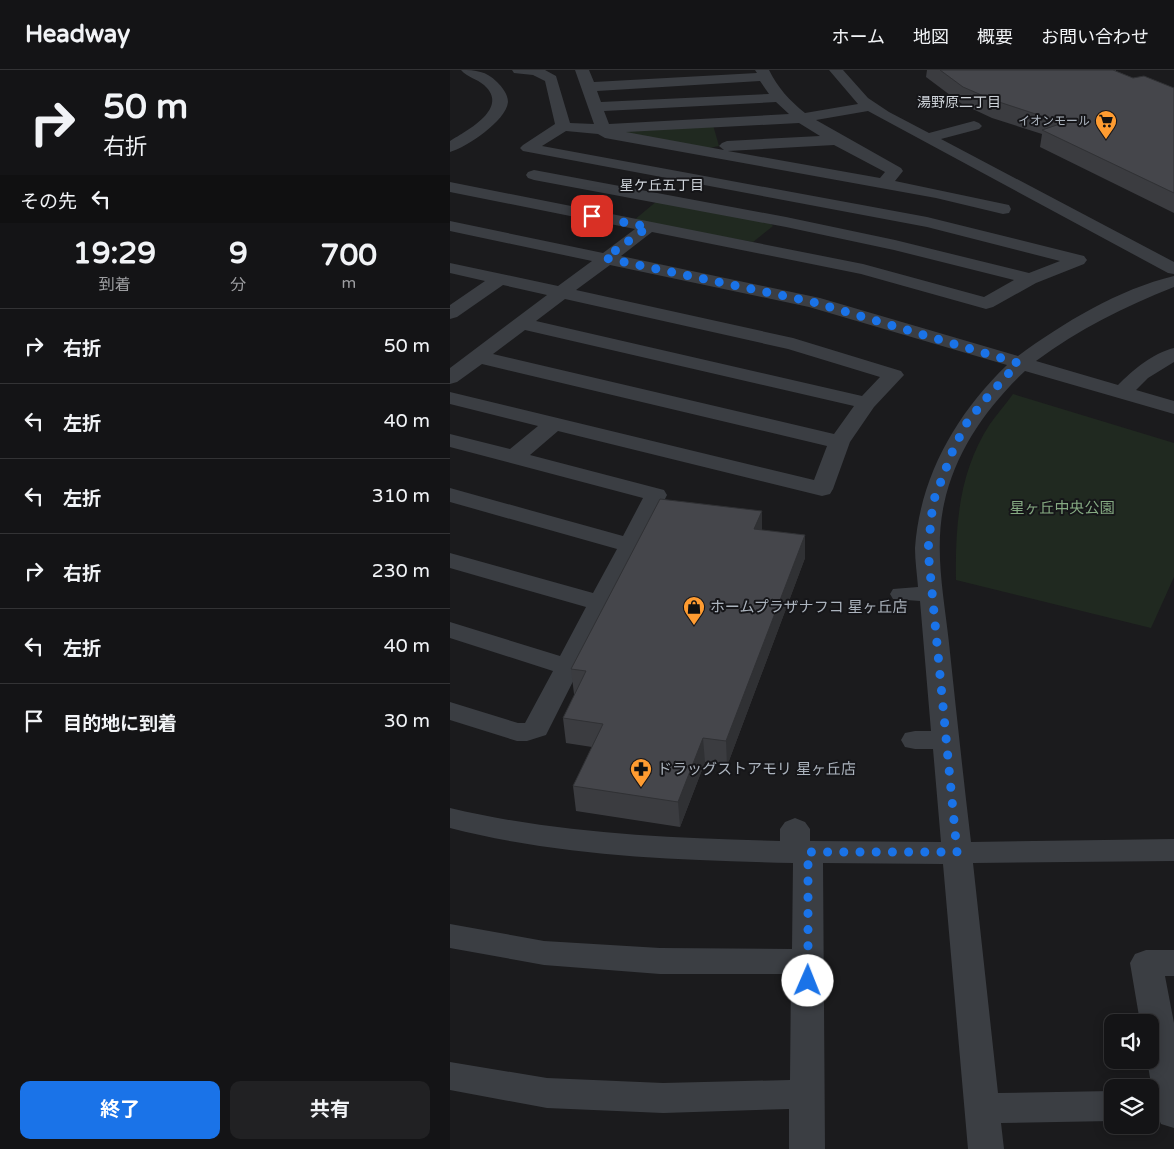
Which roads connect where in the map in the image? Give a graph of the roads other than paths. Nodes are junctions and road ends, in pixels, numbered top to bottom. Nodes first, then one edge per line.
1 (468, 70) edge
2 (519, 70) edge
3 (551, 70) edge
4 (582, 70) edge
5 (836, 70) edge
6 (536, 72) junction
7 (763, 74) edge
8 (588, 87) junction
9 (779, 98) junction
10 (871, 106) junction
11 (595, 107) junction
12 (802, 118) junction
13 (563, 126) junction
14 (974, 126) dead end
15 (603, 129) junction
16 (928, 138) junction
17 (839, 140) junction
18 (450, 147) edge
19 (709, 152) junction
20 (565, 155) junction
21 (534, 175) junction
22 (838, 176) junction
23 (883, 184) junction
24 (450, 187) edge
25 (500, 197) junction
26 (1044, 199) junction
27 (812, 200) junction
28 (1092, 206) dead end
29 (1003, 209) junction
30 (1068, 212) junction
31 (786, 222) junction
32 (450, 226) edge
33 (648, 227) junction
34 (973, 232) junction
35 (756, 248) junction
36 (605, 258) junction
37 (450, 268) edge
38 (1174, 269) edge
39 (500, 279) junction
40 (1030, 279) junction
41 (1174, 281) edge
42 (562, 292) junction
43 (452, 310) edge
44 (522, 324) junction
45 (478, 357) junction
46 (1172, 357) edge
47 (1018, 363) junction
48 (450, 378) edge
49 (1121, 392) junction
50 (450, 398) edge
51 (867, 403) junction
52 (1174, 408) edge
53 (554, 424) junction
54 (450, 440) edge
55 (839, 442) junction
56 (514, 457) junction
57 (450, 495) edge
58 (630, 545) junction
59 (450, 560) edge
60 (902, 594) dead end
61 (932, 594) junction
62 (600, 603) junction
63 (450, 630) edge
64 (568, 666) junction
65 (450, 711) edge
66 (915, 740) dead end
67 (946, 740) junction
68 (450, 818) edge
69 (799, 844) junction
70 (1174, 850) edge
71 (957, 852) junction
72 (450, 936) edge
73 (808, 962) junction
74 (1174, 963) edge
75 (450, 1076) edge
76 (807, 1094) junction
77 (1104, 1106) edge
78 (1168, 1107) edge
79 (984, 1108) junction
80 (807, 1149) edge
81 (986, 1149) edge

1 - 18 street
2 - 6 street
3 - 6 street
4 - 8 street
5 - 10 street
6 - 13 street
7 - 8 street
7 - 9 street
8 - 11 street
9 - 11 street
9 - 12 street
10 - 12 street
10 - 16 street
11 - 15 street
12 - 15 street
12 - 17 street
13 - 15 street
13 - 20 street
14 - 16 street
15 - 19 street
16 - 26 street
17 - 19 street
17 - 23 street
19 - 22 street
20 - 21 street
20 - 27 street
21 - 25 street
21 - 31 street
22 - 23 street
22 - 27 street
23 - 29 street
24 - 25 street
25 - 33 street
26 - 29 street
26 - 30 street
27 - 31 street
27 - 34 street
28 - 30 street
29 - 34 street
30 - 38 street
31 - 35 street
31 - 40 street
32 - 36 street
33 - 35 street
33 - 36 street
34 - 40 street
35 - 40 street
36 - 42 street
36 - 47 street
37 - 39 street
39 - 42 street
39 - 43 street
41 - 47 street
42 - 44 street
42 - 51 street
44 - 45 street
44 - 51 street
45 - 48 street
45 - 55 street
46 - 49 street
47 - 49 street
47 - 61 street
49 - 52 street
50 - 53 street
51 - 55 street
53 - 55 street
53 - 56 street
54 - 56 street
56 - 58 street
57 - 58 street
58 - 62 street
59 - 62 street
60 - 61 street
61 - 67 street
62 - 64 street
63 - 64 street
64 - 65 street
66 - 67 street
67 - 71 street
68 - 69 street
69 - 71 street
69 - 73 street
70 - 71 street
71 - 79 street
72 - 73 street
73 - 76 street
74 - 78 street
75 - 76 street
76 - 80 street
77 - 79 street
79 - 81 street

